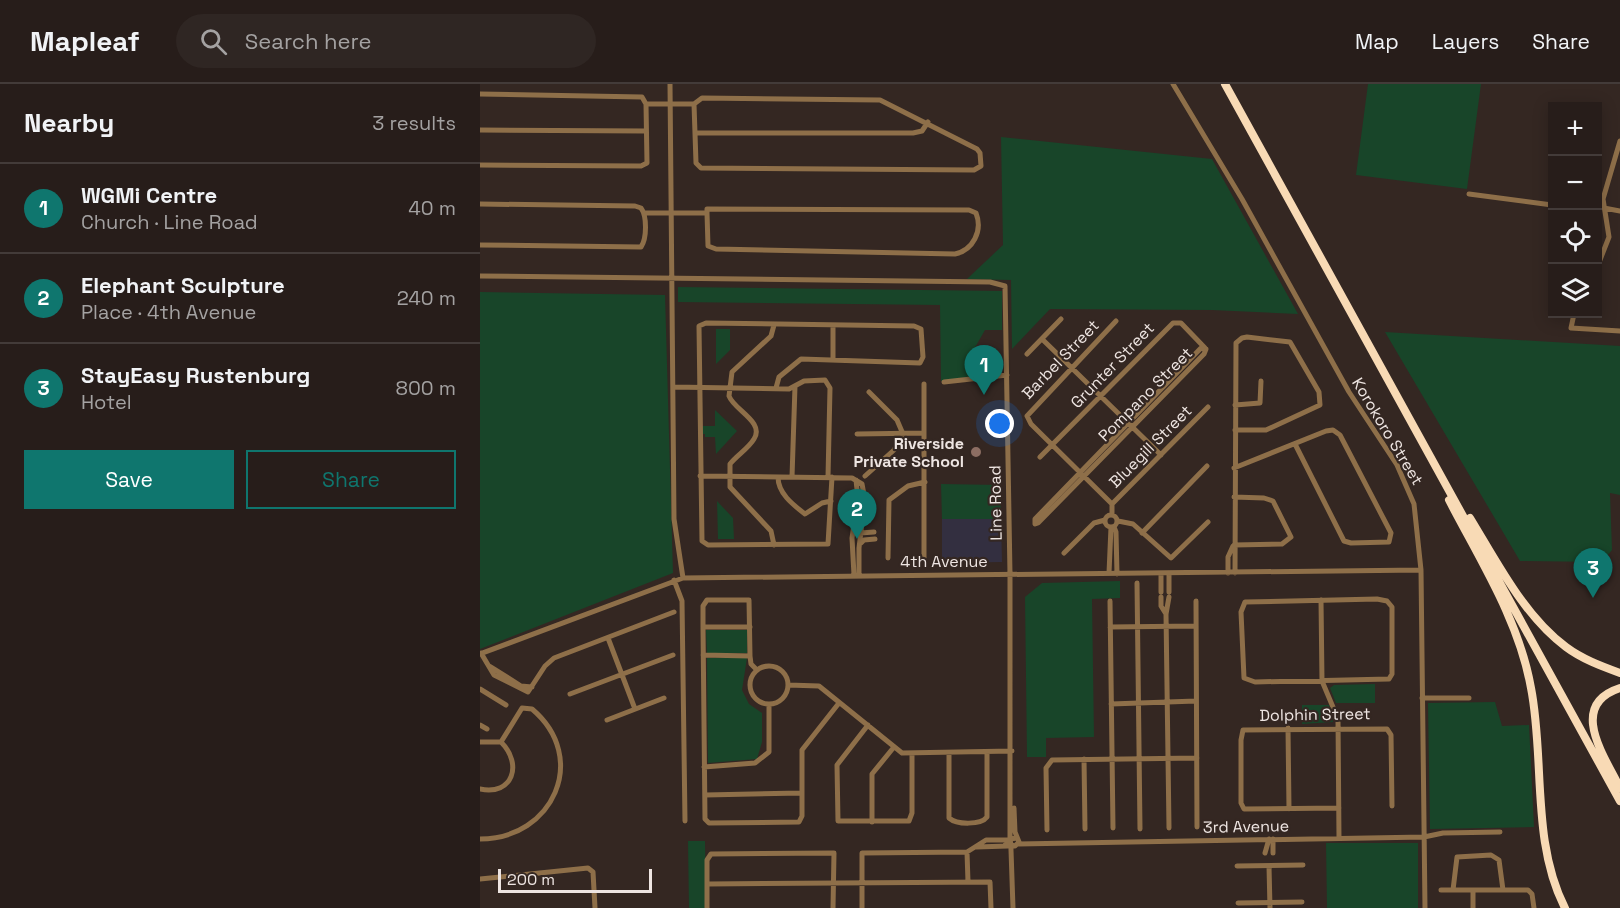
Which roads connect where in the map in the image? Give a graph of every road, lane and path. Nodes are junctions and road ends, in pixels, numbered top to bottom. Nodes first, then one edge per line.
1 (670, 84) edge
2 (1173, 84) edge
3 (1225, 84) edge
4 (480, 94) edge
5 (646, 104) junction
6 (670, 104) junction
7 (694, 104) junction
8 (928, 122) junction
9 (480, 130) edge
10 (646, 131) junction
11 (695, 134) junction
12 (1620, 141) edge
13 (480, 165) edge
14 (1469, 194) dead end
15 (480, 204) edge
16 (1548, 204) edge
17 (1604, 208) junction
18 (1620, 211) edge
19 (645, 213) junction
20 (672, 213) junction
21 (707, 213) junction
22 (1602, 216) edge
23 (1608, 222) junction
24 (480, 245) edge
25 (1598, 264) edge
26 (480, 276) edge
27 (672, 279) junction
28 (1573, 318) edge
29 (1061, 319) dead end
30 (1116, 321) dead end
31 (774, 325) junction
32 (833, 325) junction
33 (1620, 331) edge
34 (1042, 339) junction
35 (1205, 348) joint
36 (1027, 354) dead end
37 (833, 359) junction
38 (1378, 362) junction
39 (1071, 368) junction
40 (1007, 375) junction
41 (1262, 381) dead end
42 (944, 382) dead end
43 (924, 384) dead end
44 (795, 386) junction
45 (673, 387) junction
46 (698, 387) junction
47 (729, 387) junction
48 (776, 388) junction
49 (869, 392) dead end
50 (1101, 396) junction
51 (1236, 405) junction
52 (1208, 407) dead end
53 (1131, 425) junction
54 (1235, 430) junction
55 (924, 433) junction
56 (857, 434) dead end
57 (903, 434) junction
58 (1418, 436) junction
59 (1295, 444) junction
60 (1052, 445) junction
61 (1161, 455) junction
62 (1040, 457) dead end
63 (1207, 466) dead end
64 (1234, 468) junction
65 (1082, 475) junction
66 (700, 476) junction
67 (729, 476) junction
68 (866, 476) dead end
69 (778, 477) junction
70 (792, 477) junction
71 (830, 477) junction
72 (855, 478) junction
73 (925, 482) junction
74 (1234, 497) junction
75 (831, 501) junction
76 (1112, 504) junction
77 (1045, 513) dead end
78 (1112, 514) junction
79 (1105, 520) junction
80 (1118, 521) junction
81 (1208, 522) dead end
82 (1112, 527) junction
83 (887, 532) junction
84 (861, 533) junction
85 (1142, 533) junction
86 (877, 536) junction
87 (852, 538) junction
88 (888, 539) junction
89 (861, 543) junction
90 (774, 545) junction
91 (1234, 545) junction
92 (1064, 554) dead end
93 (888, 558) dead end
94 (924, 558) dead end
95 (1421, 570) junction
96 (1109, 573) junction
97 (1232, 573) junction
98 (1010, 574) junction
99 (1117, 574) junction
100 (1161, 574) junction
101 (1169, 574) junction
102 (856, 575) junction
103 (683, 578) junction
104 (674, 580) junction
105 (1137, 583) dead end
106 (1321, 600) junction
107 (1110, 601) dead end
108 (1196, 601) dead end
109 (674, 612) dead end
110 (1166, 614) junction
111 (1166, 626) junction
112 (1196, 626) junction
113 (703, 627) junction
114 (750, 627) junction
115 (1110, 627) junction
116 (1138, 627) junction
117 (608, 638) junction
118 (482, 653) edge
119 (673, 655) dead end
120 (703, 655) junction
121 (750, 656) junction
122 (757, 670) junction
123 (1620, 673) edge
124 (622, 674) junction
125 (1322, 681) junction
126 (788, 685) junction
127 (1620, 688) edge
128 (480, 689) edge
129 (570, 694) dead end
130 (664, 698) dead end
131 (1422, 698) junction
132 (1469, 698) dead end
133 (1167, 702) junction
134 (1196, 702) junction
135 (839, 703) junction
136 (1139, 703) junction
137 (769, 704) junction
138 (1111, 704) junction
139 (506, 705) dead end
140 (635, 709) junction
141 (607, 720) dead end
142 (480, 725) edge
143 (868, 725) junction
144 (1338, 727) junction
145 (1288, 728) junction
146 (487, 729) dead end
147 (480, 742) edge
148 (501, 742) junction
149 (894, 747) junction
150 (1012, 752) junction
151 (987, 753) junction
152 (912, 754) junction
153 (949, 754) junction
154 (1140, 758) junction
155 (1168, 758) junction
156 (1197, 758) junction
157 (1084, 759) junction
158 (1112, 759) junction
159 (704, 767) junction
160 (1620, 788) edge
161 (480, 789) edge
162 (801, 793) junction
163 (705, 795) junction
164 (1620, 801) edge
165 (1392, 806) dead end
166 (1339, 808) junction
167 (1289, 809) junction
168 (685, 821) dead end
169 (872, 822) junction
170 (1197, 827) dead end
171 (1113, 828) dead end
172 (1169, 828) dead end
173 (1085, 829) dead end
174 (1140, 829) dead end
175 (1047, 830) dead end
176 (1500, 832) dead end
177 (1424, 837) junction
178 (1339, 838) junction
179 (480, 839) edge
180 (1271, 839) junction
181 (1013, 843) junction
182 (967, 852) junction
183 (1304, 865) dead end
184 (1237, 866) dead end
185 (1269, 866) junction
186 (480, 879) edge
187 (833, 882) junction
188 (862, 882) junction
189 (968, 882) junction
190 (708, 884) junction
191 (1441, 890) dead end
192 (1453, 890) junction
193 (1473, 890) junction
194 (1503, 890) junction
195 (1302, 902) dead end
196 (1238, 903) dead end
197 (1269, 905) edge
198 (595, 908) edge
199 (707, 908) edge
200 (833, 908) edge
201 (862, 908) edge
202 (991, 908) edge
203 (1013, 908) edge
204 (1425, 908) edge
205 (1473, 908) edge
206 (1534, 908) edge
207 (1565, 908) edge

1 - 6 street
2 - 95 street, Korokoro Street
3 - 38 highway
4 - 5 street
5 - 6 street
5 - 10 street
6 - 7 street
6 - 20 street
7 - 8 street
7 - 11 street
8 - 11 street
8 - 11 street
9 - 10 street
10 - 13 street
12 - 17 street
14 - 16 street
15 - 19 street
17 - 18 street
17 - 23 street
19 - 20 street
19 - 24 street
20 - 21 street
20 - 27 street
21 - 21 street
22 - 23 street
23 - 25 street
26 - 27 street
27 - 40 street, Line Road
27 - 45 street
28 - 33 street
29 - 34 street
30 - 39 street, Barbel Street
31 - 32 street
31 - 46 street
31 - 47 street
32 - 37 street
32 - 37 street
34 - 36 street
34 - 39 street
35 - 50 street, Grunter Street
35 - 53 street, Pompano Street
37 - 48 street
38 - 58 highway
38 - 207 highway
39 - 50 street
39 - 60 street, Barbel Street
40 - 42 street
40 - 98 street, Line Road
41 - 51 street
43 - 55 street
44 - 48 street
44 - 70 street
44 - 71 street
45 - 46 street
45 - 103 street
46 - 47 street
46 - 66 street
47 - 48 street
47 - 67 street
49 - 57 street
50 - 53 street
50 - 60 street, Grunter Street
51 - 54 street
51 - 54 street
52 - 61 street, Bluegill Street
53 - 61 street
53 - 65 street, Pompano Street
54 - 64 street
55 - 57 street
55 - 73 street
56 - 57 street
57 - 68 street
58 - 123 highway
58 - 164 highway
59 - 59 street
59 - 64 street
60 - 62 street, Grunter Street
60 - 65 street
61 - 76 street, Bluegill Street
63 - 85 street
64 - 74 street
65 - 76 street
65 - 77 street, Pompano Street
66 - 67 street
66 - 90 street
67 - 69 street
67 - 90 street
69 - 70 street
69 - 75 street
70 - 71 street
71 - 72 street
71 - 75 street
72 - 84 street
72 - 87 street
73 - 83 street
73 - 94 street
74 - 91 street
74 - 91 street
75 - 90 street
76 - 78 street
78 - 79 street
78 - 80 street
79 - 82 street
79 - 92 street
80 - 82 street
80 - 85 street
81 - 85 street
82 - 96 street
82 - 99 street
83 - 86 street
83 - 88 street
84 - 86 street
84 - 87 street
84 - 89 street
86 - 88 street
86 - 89 street
87 - 102 street
88 - 93 street
89 - 102 street
91 - 97 street
95 - 97 street, 4th Avenue
95 - 131 street, Korokoro Street
96 - 98 street, 4th Avenue
96 - 99 street, 4th Avenue
97 - 101 street, 4th Avenue
98 - 102 street, 4th Avenue
98 - 150 street, Line Road
99 - 100 street, 4th Avenue
100 - 101 street, 4th Avenue
100 - 110 street
101 - 110 street
102 - 103 street, 4th Avenue
103 - 104 street, 4th Avenue
104 - 118 street, 4th Avenue
104 - 168 street
105 - 116 street
106 - 125 street
106 - 125 street
106 - 125 street
107 - 115 street
108 - 112 street
109 - 117 street
110 - 111 street
111 - 112 street
111 - 116 street
111 - 133 street
112 - 134 street
113 - 114 street
113 - 114 street
113 - 120 street
114 - 121 street
115 - 116 street
115 - 138 street
116 - 136 street
117 - 118 street
117 - 124 street
119 - 124 street
120 - 121 street
120 - 159 street
121 - 122 street
122 - 126 street
122 - 137 street
124 - 129 street
124 - 140 street
125 - 144 street
126 - 135 street
126 - 137 street
127 - 160 highway
128 - 139 street
130 - 140 street
131 - 132 street
131 - 177 street, Korokoro Street
133 - 134 street
133 - 136 street
133 - 155 street
134 - 156 street
135 - 143 street
135 - 162 street
136 - 138 street
136 - 154 street
137 - 159 street
138 - 158 street
140 - 141 street
142 - 146 street
143 - 149 street
143 - 169 street
144 - 145 street, Dolphin Street
144 - 165 street, Dolphin Street
144 - 166 street
145 - 167 street
145 - 167 street, Dolphin Street
147 - 148 street
148 - 161 street
148 - 179 street
149 - 152 street
149 - 169 street
150 - 151 street
150 - 181 street, Line Road
151 - 153 street
151 - 153 street
152 - 153 street
152 - 169 street
154 - 155 street
154 - 158 street
154 - 174 street
155 - 156 street
155 - 172 street
156 - 170 street
157 - 158 street
157 - 173 street
157 - 175 street
158 - 171 street
159 - 163 street
162 - 163 street
162 - 163 street
166 - 167 street
166 - 178 street
176 - 177 street, 3rd Avenue
177 - 178 street, 3rd Avenue
177 - 204 street, Korokoro Street
178 - 180 street, 3rd Avenue
180 - 181 street, 3rd Avenue
180 - 185 street
180 - 185 street
181 - 182 street, 3rd Avenue
181 - 203 street, Line Road
182 - 188 street
182 - 189 street
183 - 185 street
184 - 185 street
185 - 197 street
186 - 198 street
187 - 188 street
187 - 190 street
187 - 190 street
187 - 200 street
188 - 189 street
188 - 201 street
189 - 202 street
190 - 199 street
191 - 192 street
192 - 193 street
192 - 194 street
193 - 194 street
193 - 205 street
194 - 206 street
195 - 197 street
196 - 197 street

